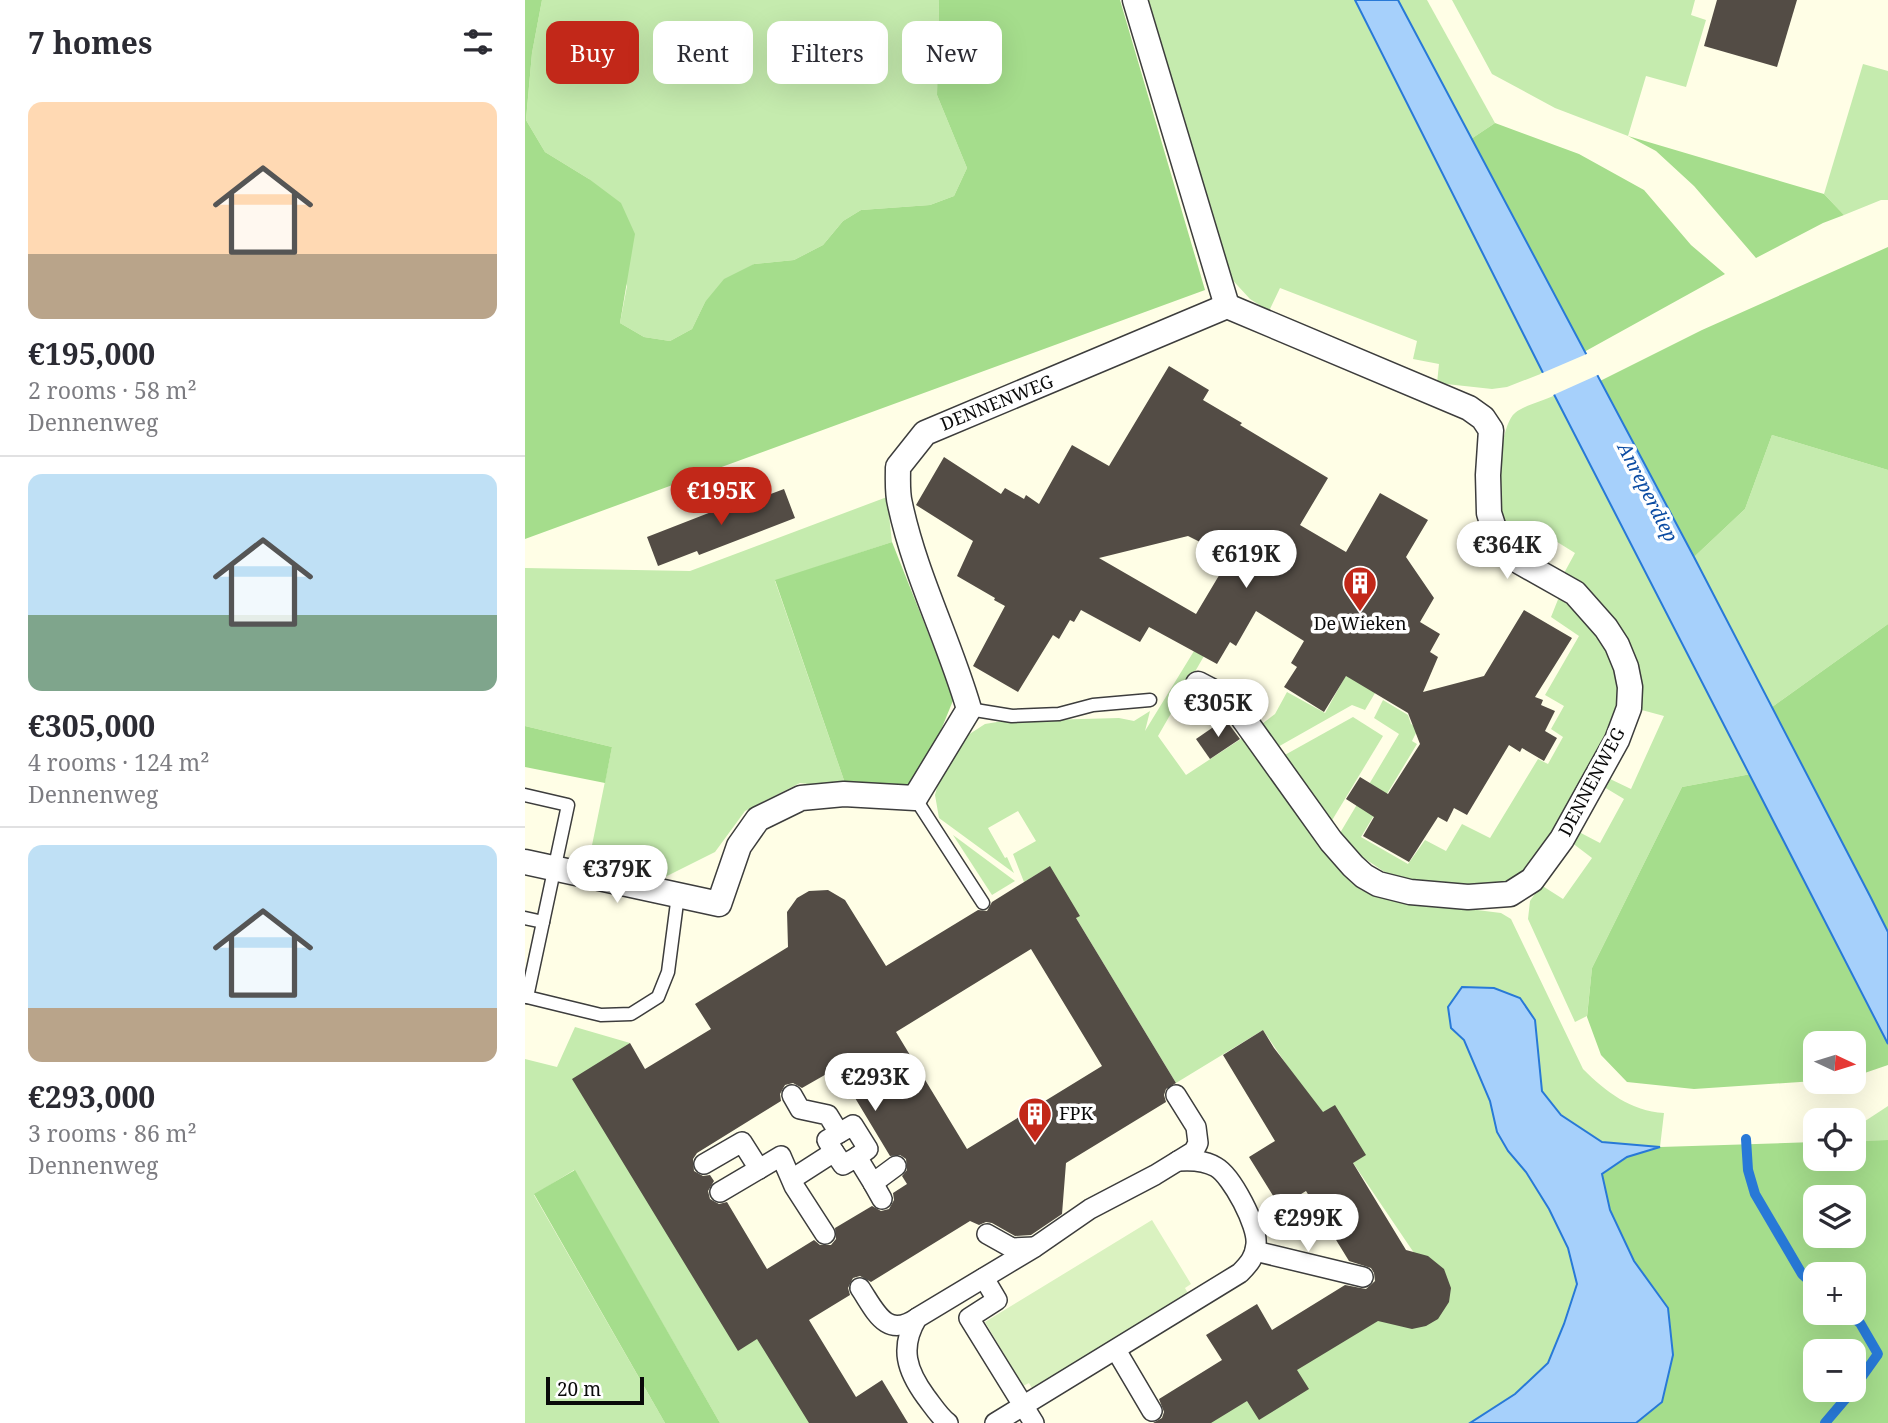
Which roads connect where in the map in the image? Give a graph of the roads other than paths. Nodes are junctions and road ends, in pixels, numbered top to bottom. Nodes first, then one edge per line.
1 (1135, 0) edge
2 (1227, 306) junction
3 (1198, 684) dead end
4 (1150, 700) dead end
5 (969, 709) junction
6 (525, 795) edge
7 (915, 798) junction
8 (525, 862) edge
9 (555, 869) junction
10 (678, 895) junction
11 (983, 903) dead end
12 (525, 918) edge
13 (543, 922) junction
14 (526, 997) edge
15 (792, 1095) dead end
16 (1176, 1095) dead end
17 (1196, 1128) junction
18 (836, 1142) junction
19 (857, 1157) junction
20 (1177, 1161) junction
21 (704, 1164) dead end
22 (896, 1166) dead end
23 (759, 1169) junction
24 (1223, 1172) junction
25 (792, 1179) junction
26 (720, 1192) dead end
27 (825, 1234) dead end
28 (987, 1234) dead end
29 (1035, 1247) junction
30 (1255, 1251) junction
31 (984, 1278) junction
32 (1363, 1278) dead end
33 (860, 1288) dead end
34 (917, 1318) junction
35 (1116, 1350) junction
36 (1152, 1411) dead end
37 (1029, 1415) edge
38 (948, 1423) edge
39 (995, 1423) edge

1 - 2 street
2 - 3 street, DENNENWEG
2 - 5 street, DENNENWEG
4 - 5 lane
5 - 7 street
6 - 9 lane
7 - 10 street
7 - 11 lane
8 - 9 street
9 - 10 street
9 - 13 lane
10 - 14 lane
12 - 13 lane
13 - 14 lane
15 - 18 street
16 - 17 street
17 - 20 street
17 - 24 street
18 - 19 street
18 - 19 street
18 - 25 street
19 - 22 street
20 - 24 street
20 - 29 street
21 - 23 street
23 - 25 street
23 - 26 street
24 - 30 street
25 - 27 street
28 - 29 street
29 - 31 street
30 - 32 street
30 - 35 street
31 - 34 street
31 - 37 street
33 - 34 street
34 - 38 street
35 - 36 street
35 - 37 street
37 - 39 street

